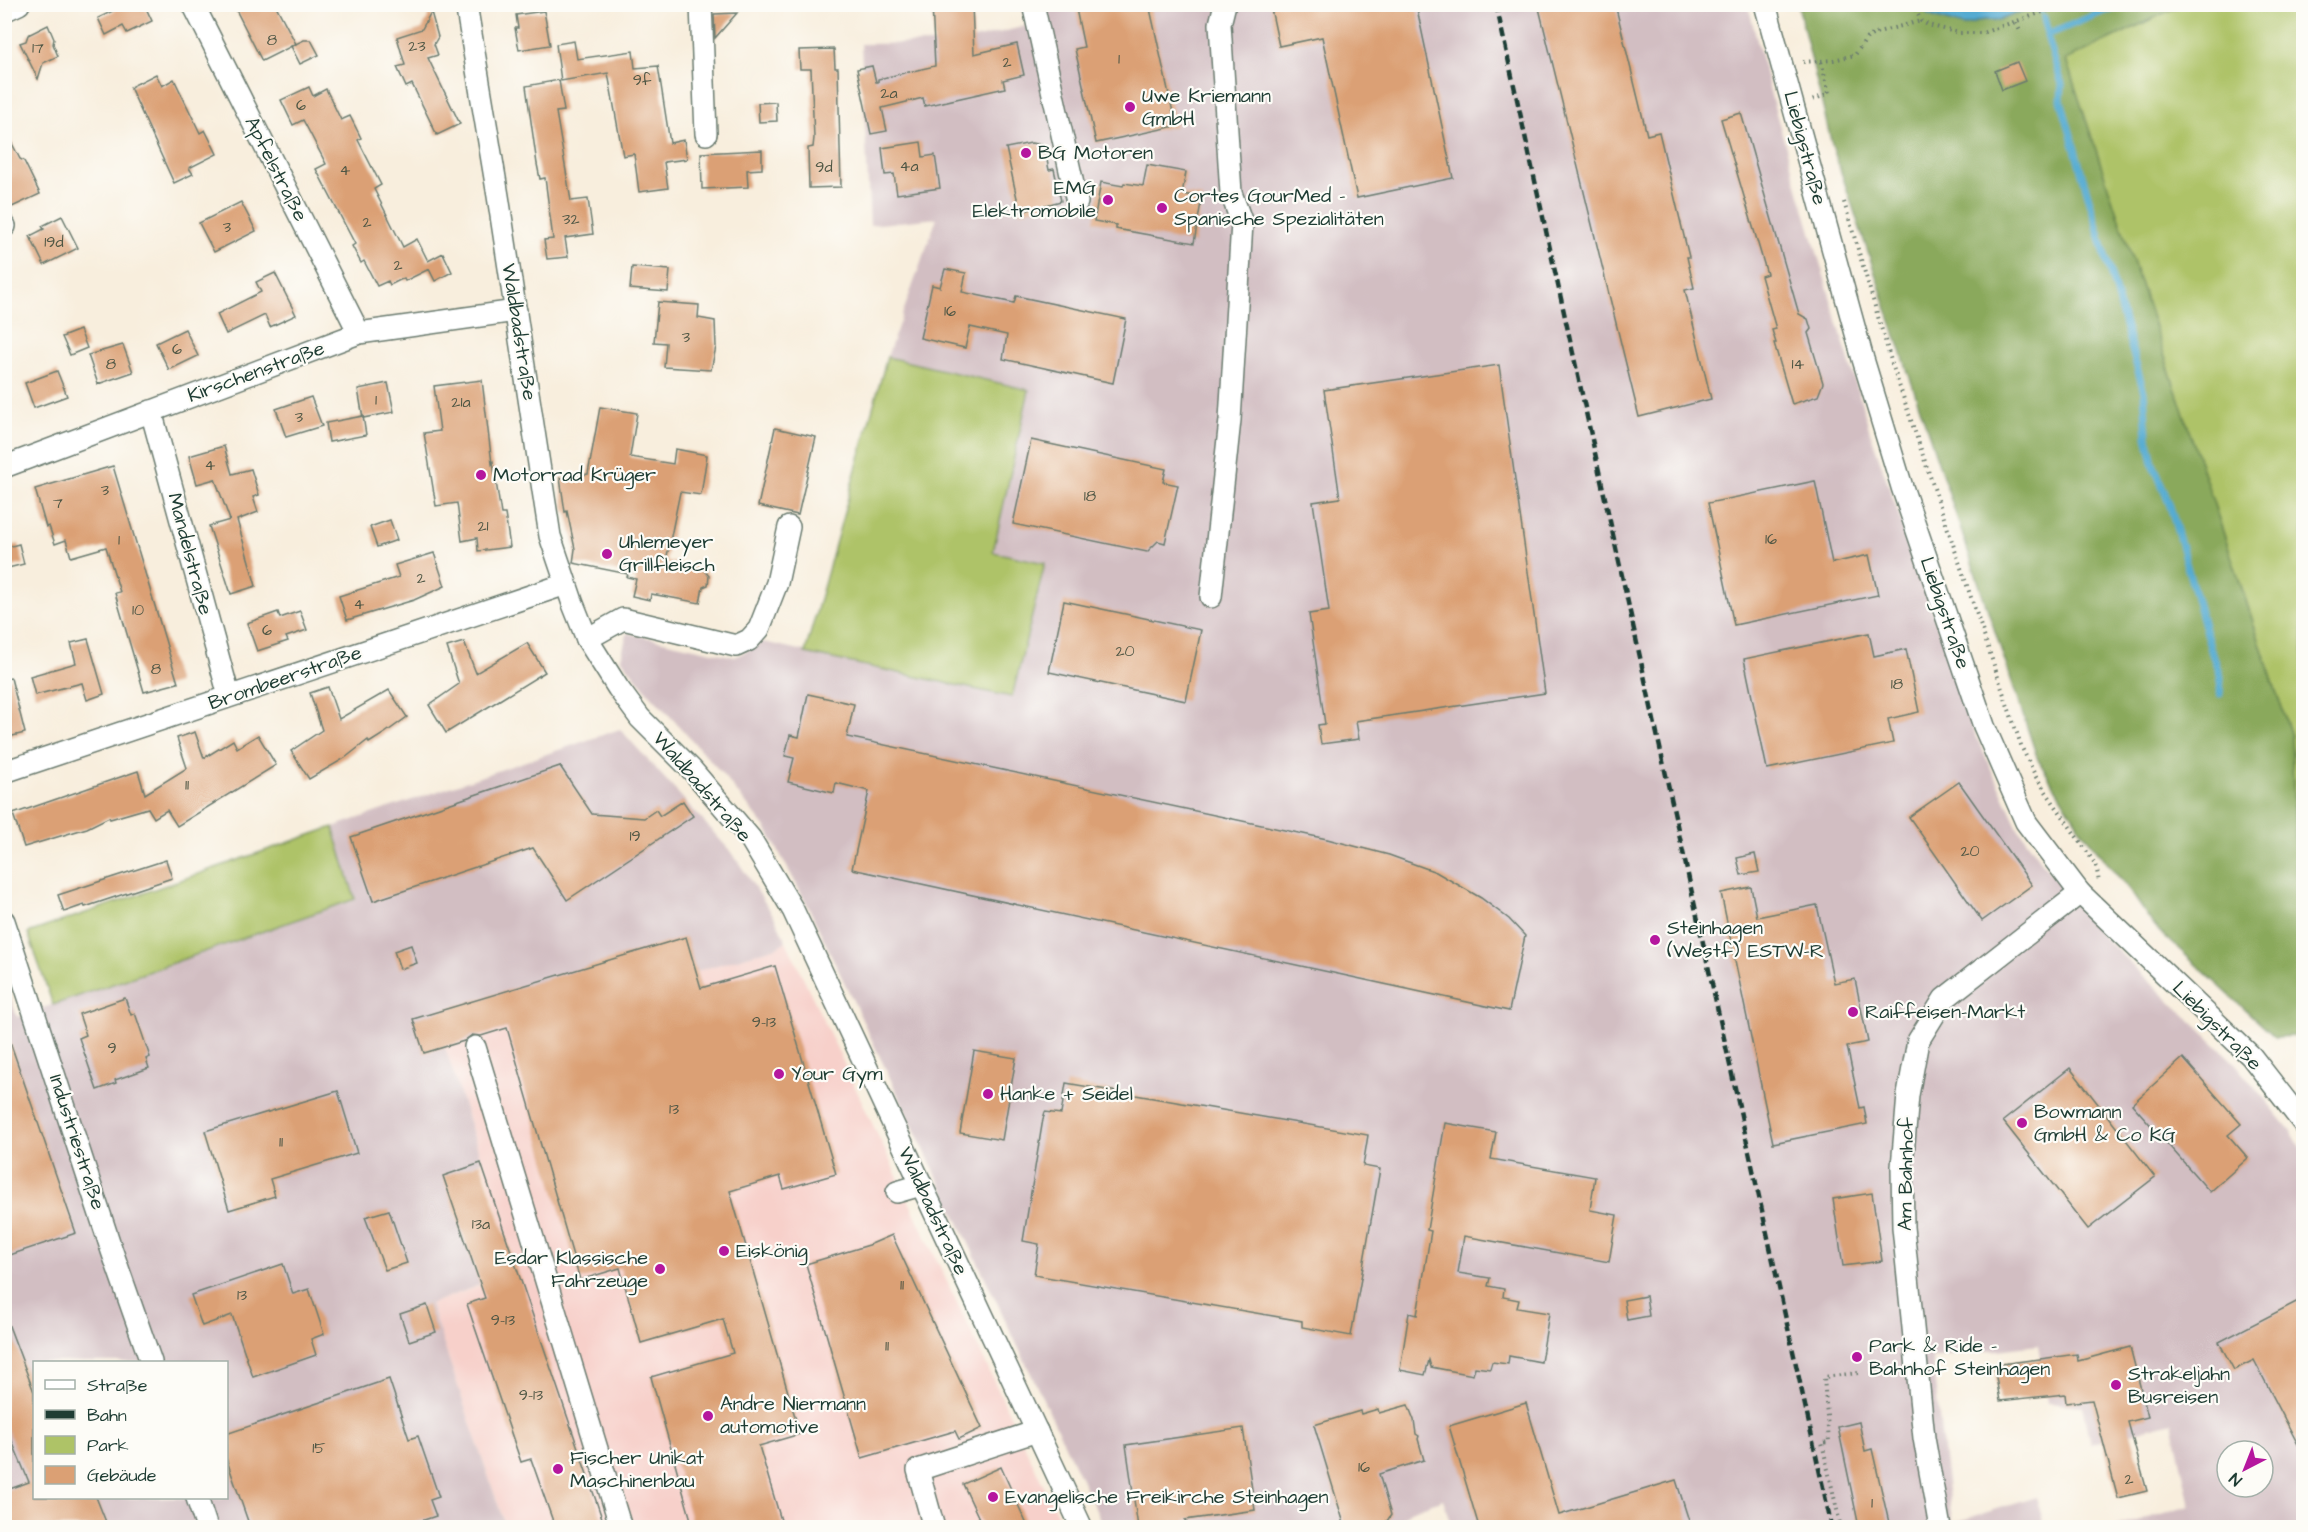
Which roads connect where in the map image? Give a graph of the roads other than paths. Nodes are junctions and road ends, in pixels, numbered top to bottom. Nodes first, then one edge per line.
1 (19, 4) edge
2 (193, 4) edge
3 (466, 4) edge
4 (700, 4) edge
5 (1033, 4) edge
6 (1225, 4) edge
7 (1765, 4) edge
8 (4, 11) edge
9 (706, 134) dead end
10 (1077, 202) dead end
11 (516, 311) junction
12 (359, 333) junction
13 (151, 411) junction
14 (4, 467) edge
15 (789, 527) dead end
16 (566, 584) junction
17 (1211, 597) dead end
18 (587, 639) junction
19 (229, 696) junction
20 (4, 772) edge
21 (2080, 893) junction
22 (4, 921) edge
23 (475, 1047) dead end
24 (2304, 1124) edge
25 (921, 1185) junction
26 (897, 1192) dead end
27 (151, 1361) edge
28 (1037, 1431) junction
29 (198, 1499) edge
30 (207, 1527) edge
31 (621, 1527) edge
32 (934, 1527) edge
33 (1082, 1527) edge
34 (1940, 1527) edge

1 - 8 street
2 - 12 street, Apfelstraße
3 - 11 street, Waldbadstraße
4 - 9 street
5 - 10 street
6 - 17 street
7 - 21 street, Liebigstraße
11 - 12 street, Kirschenstraße
11 - 16 street, Waldbadstraße
12 - 13 street, Kirschenstraße
13 - 14 street, Kirschenstraße
13 - 19 street, Mandelstraße
15 - 18 street
16 - 18 street, Waldbadstraße
16 - 19 street, Brombeerstraße
18 - 25 street, Waldbadstraße
19 - 20 street, Brombeerstraße
21 - 24 street, Liebigstraße
21 - 34 street, Am Bahnhof
22 - 27 street, Industriestraße
23 - 31 street
25 - 26 street
25 - 28 street, Waldbadstraße
28 - 32 street
28 - 33 street, Waldbadstraße
29 - 30 street

